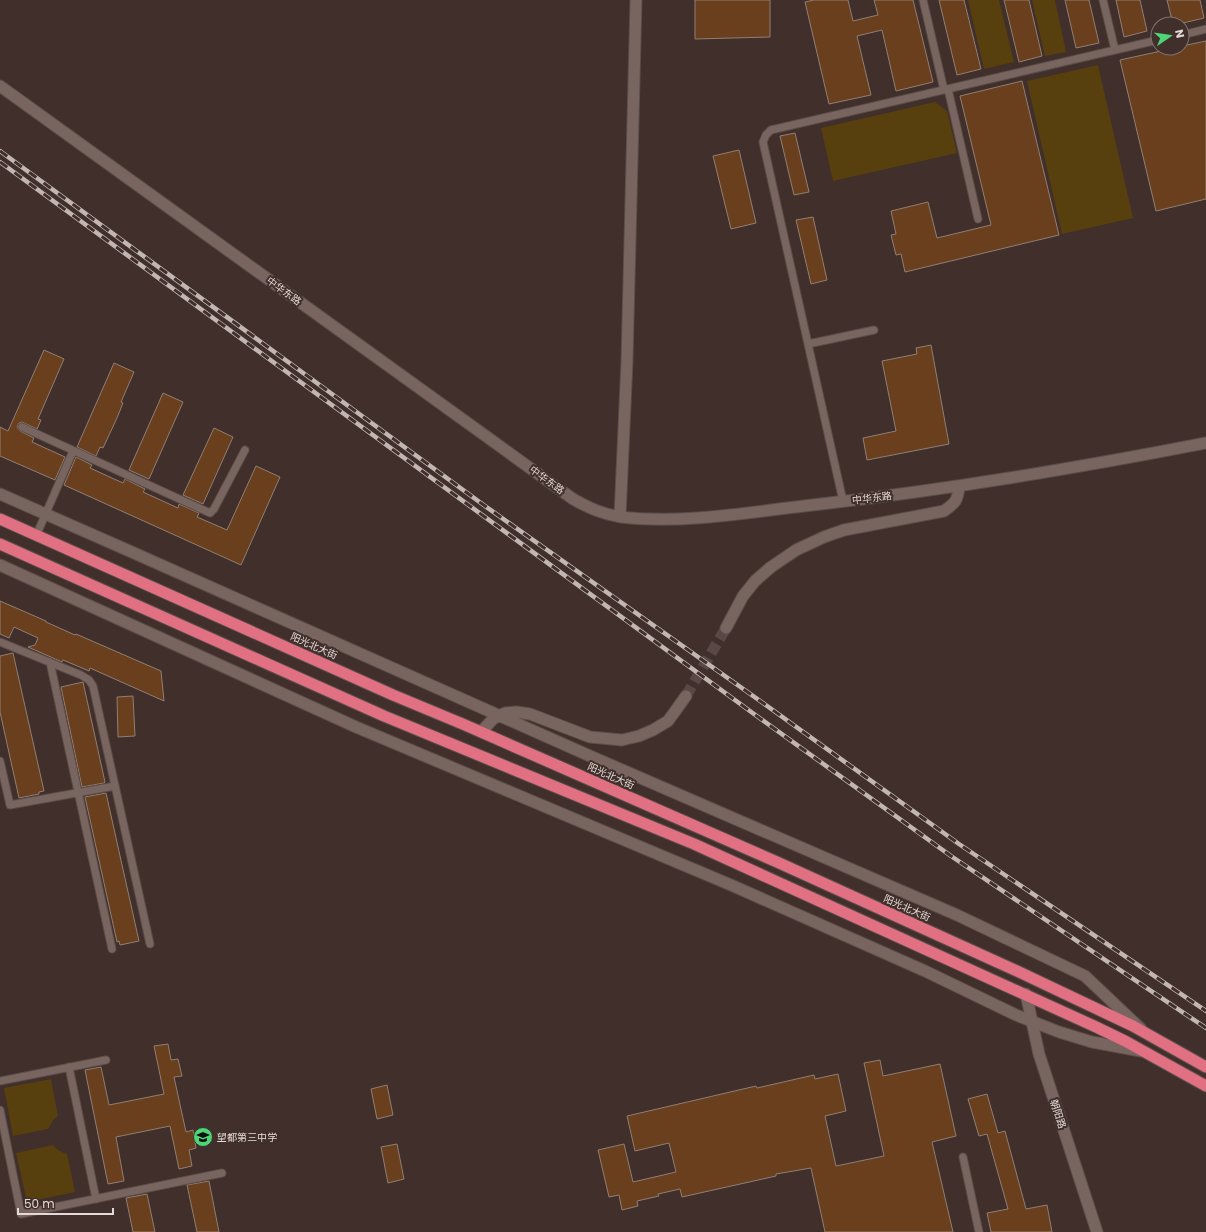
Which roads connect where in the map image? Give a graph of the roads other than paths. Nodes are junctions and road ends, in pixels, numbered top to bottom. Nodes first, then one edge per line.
1 (636, 0) edge
2 (923, 0) edge
3 (1103, 0) edge
4 (1206, 29) edge
5 (1190, 33) edge
6 (1150, 42) edge
7 (1115, 50) junction
8 (0, 86) edge
9 (946, 89) junction
10 (978, 219) dead end
11 (874, 330) dead end
12 (808, 344) junction
13 (22, 427) dead end
14 (1206, 443) edge
15 (245, 450) dead end
16 (73, 451) junction
17 (959, 486) junction
18 (0, 494) edge
19 (843, 501) junction
20 (46, 514) junction
21 (620, 516) junction
22 (0, 519) edge
23 (36, 536) junction
24 (0, 544) edge
25 (0, 565) edge
26 (726, 628) tunnel mouth
27 (0, 642) edge
28 (50, 662) junction
29 (686, 696) tunnel mouth
30 (500, 716) junction
31 (481, 732) junction
32 (0, 761) edge
33 (115, 786) junction
34 (78, 792) junction
35 (4, 794) edge
36 (150, 944) dead end
37 (112, 949) dead end
38 (1026, 994) junction
39 (1032, 1021) junction
40 (1146, 1033) junction
41 (1143, 1051) junction
42 (106, 1060) dead end
43 (69, 1067) junction
44 (1206, 1067) edge
45 (0, 1081) edge
46 (1206, 1086) edge
47 (0, 1110) edge
48 (4, 1146) edge
49 (963, 1157) dead end
50 (222, 1173) dead end
51 (96, 1199) junction
52 (979, 1232) edge
53 (1097, 1232) edge

1 - 21 street
2 - 9 lane
3 - 7 lane
4 - 5 lane
6 - 7 lane
7 - 9 lane
8 - 21 street, 中华东路
9 - 10 lane
9 - 12 lane
11 - 12 lane
12 - 19 lane
13 - 16 lane
14 - 17 street, 中华东路
15 - 16 lane
16 - 20 lane
17 - 19 street, 中华东路
17 - 26 street
18 - 20 street
19 - 21 street, 中华东路
20 - 23 lane
20 - 30 street
22 - 23 highway, 阳光北大街
23 - 31 highway, 阳光北大街
24 - 38 highway
25 - 39 street
27 - 28 lane
28 - 33 lane
28 - 34 lane
29 - 30 street
30 - 31 street
30 - 40 street
31 - 40 highway, 阳光北大街
32 - 35 lane
33 - 34 lane
33 - 36 lane
34 - 35 lane
34 - 37 lane
38 - 39 street, 朝阳路
38 - 41 highway
39 - 41 street
39 - 53 street, 朝阳路
40 - 44 highway, 阳光北大街
41 - 46 highway
42 - 43 lane
43 - 45 lane
43 - 51 lane
47 - 48 lane
48 - 51 lane
49 - 52 lane
50 - 51 lane

